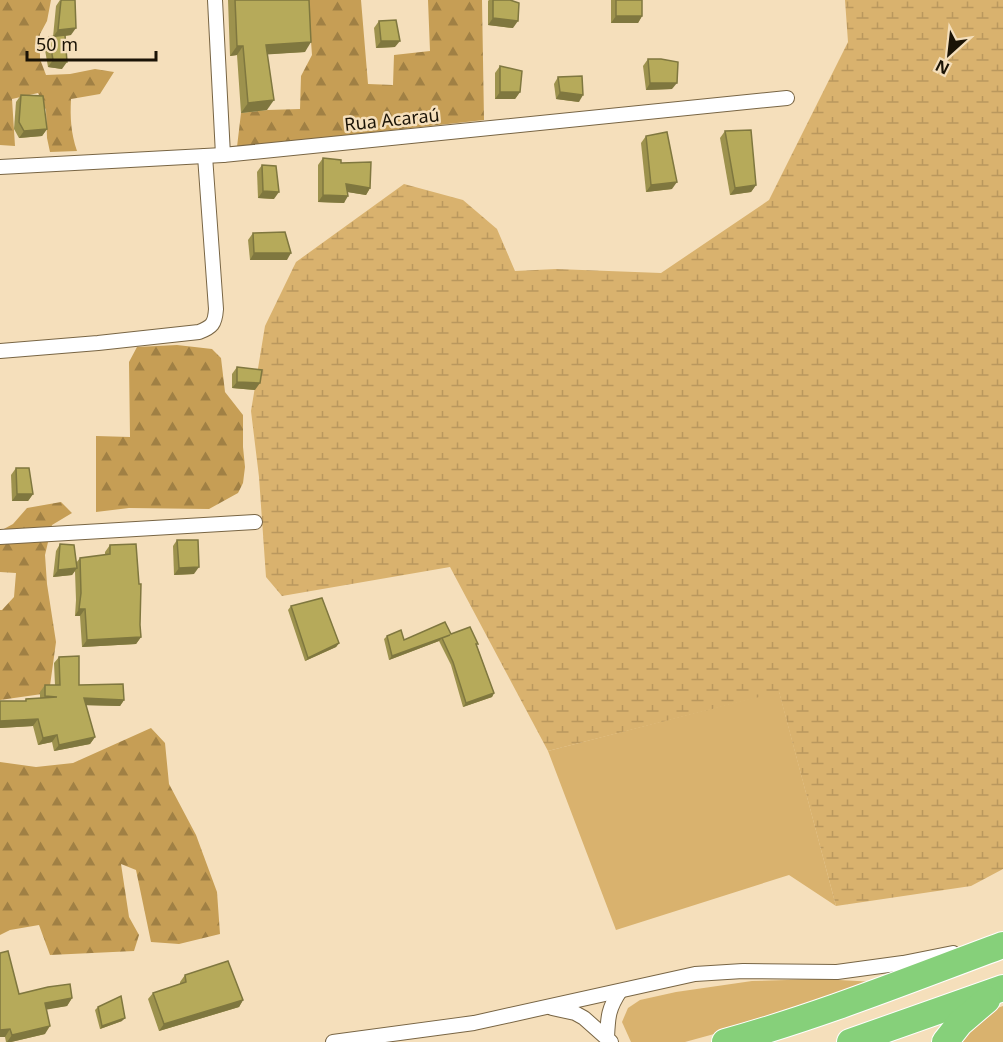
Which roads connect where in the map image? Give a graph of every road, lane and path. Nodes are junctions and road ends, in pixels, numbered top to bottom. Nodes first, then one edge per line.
1 (215, 0) edge
2 (787, 98) dead end
3 (223, 155) junction
4 (205, 156) junction
5 (0, 167) edge
6 (0, 351) edge
7 (255, 522) dead end
8 (0, 537) edge
9 (1003, 944) edge
10 (1000, 990) edge
11 (620, 991) junction
12 (547, 1007) junction
13 (610, 1040) edge
14 (333, 1042) edge
15 (725, 1042) edge
16 (850, 1042) edge
17 (945, 1042) edge

1 - 3 street
2 - 3 street, Rua Acaraú
3 - 4 street, Rua Acaraú
4 - 5 street, Rua Acaraú
4 - 6 street
7 - 8 street
9 - 11 street
9 - 15 highway
10 - 16 highway
10 - 17 highway
11 - 12 street
11 - 13 street
12 - 13 street
12 - 14 street

